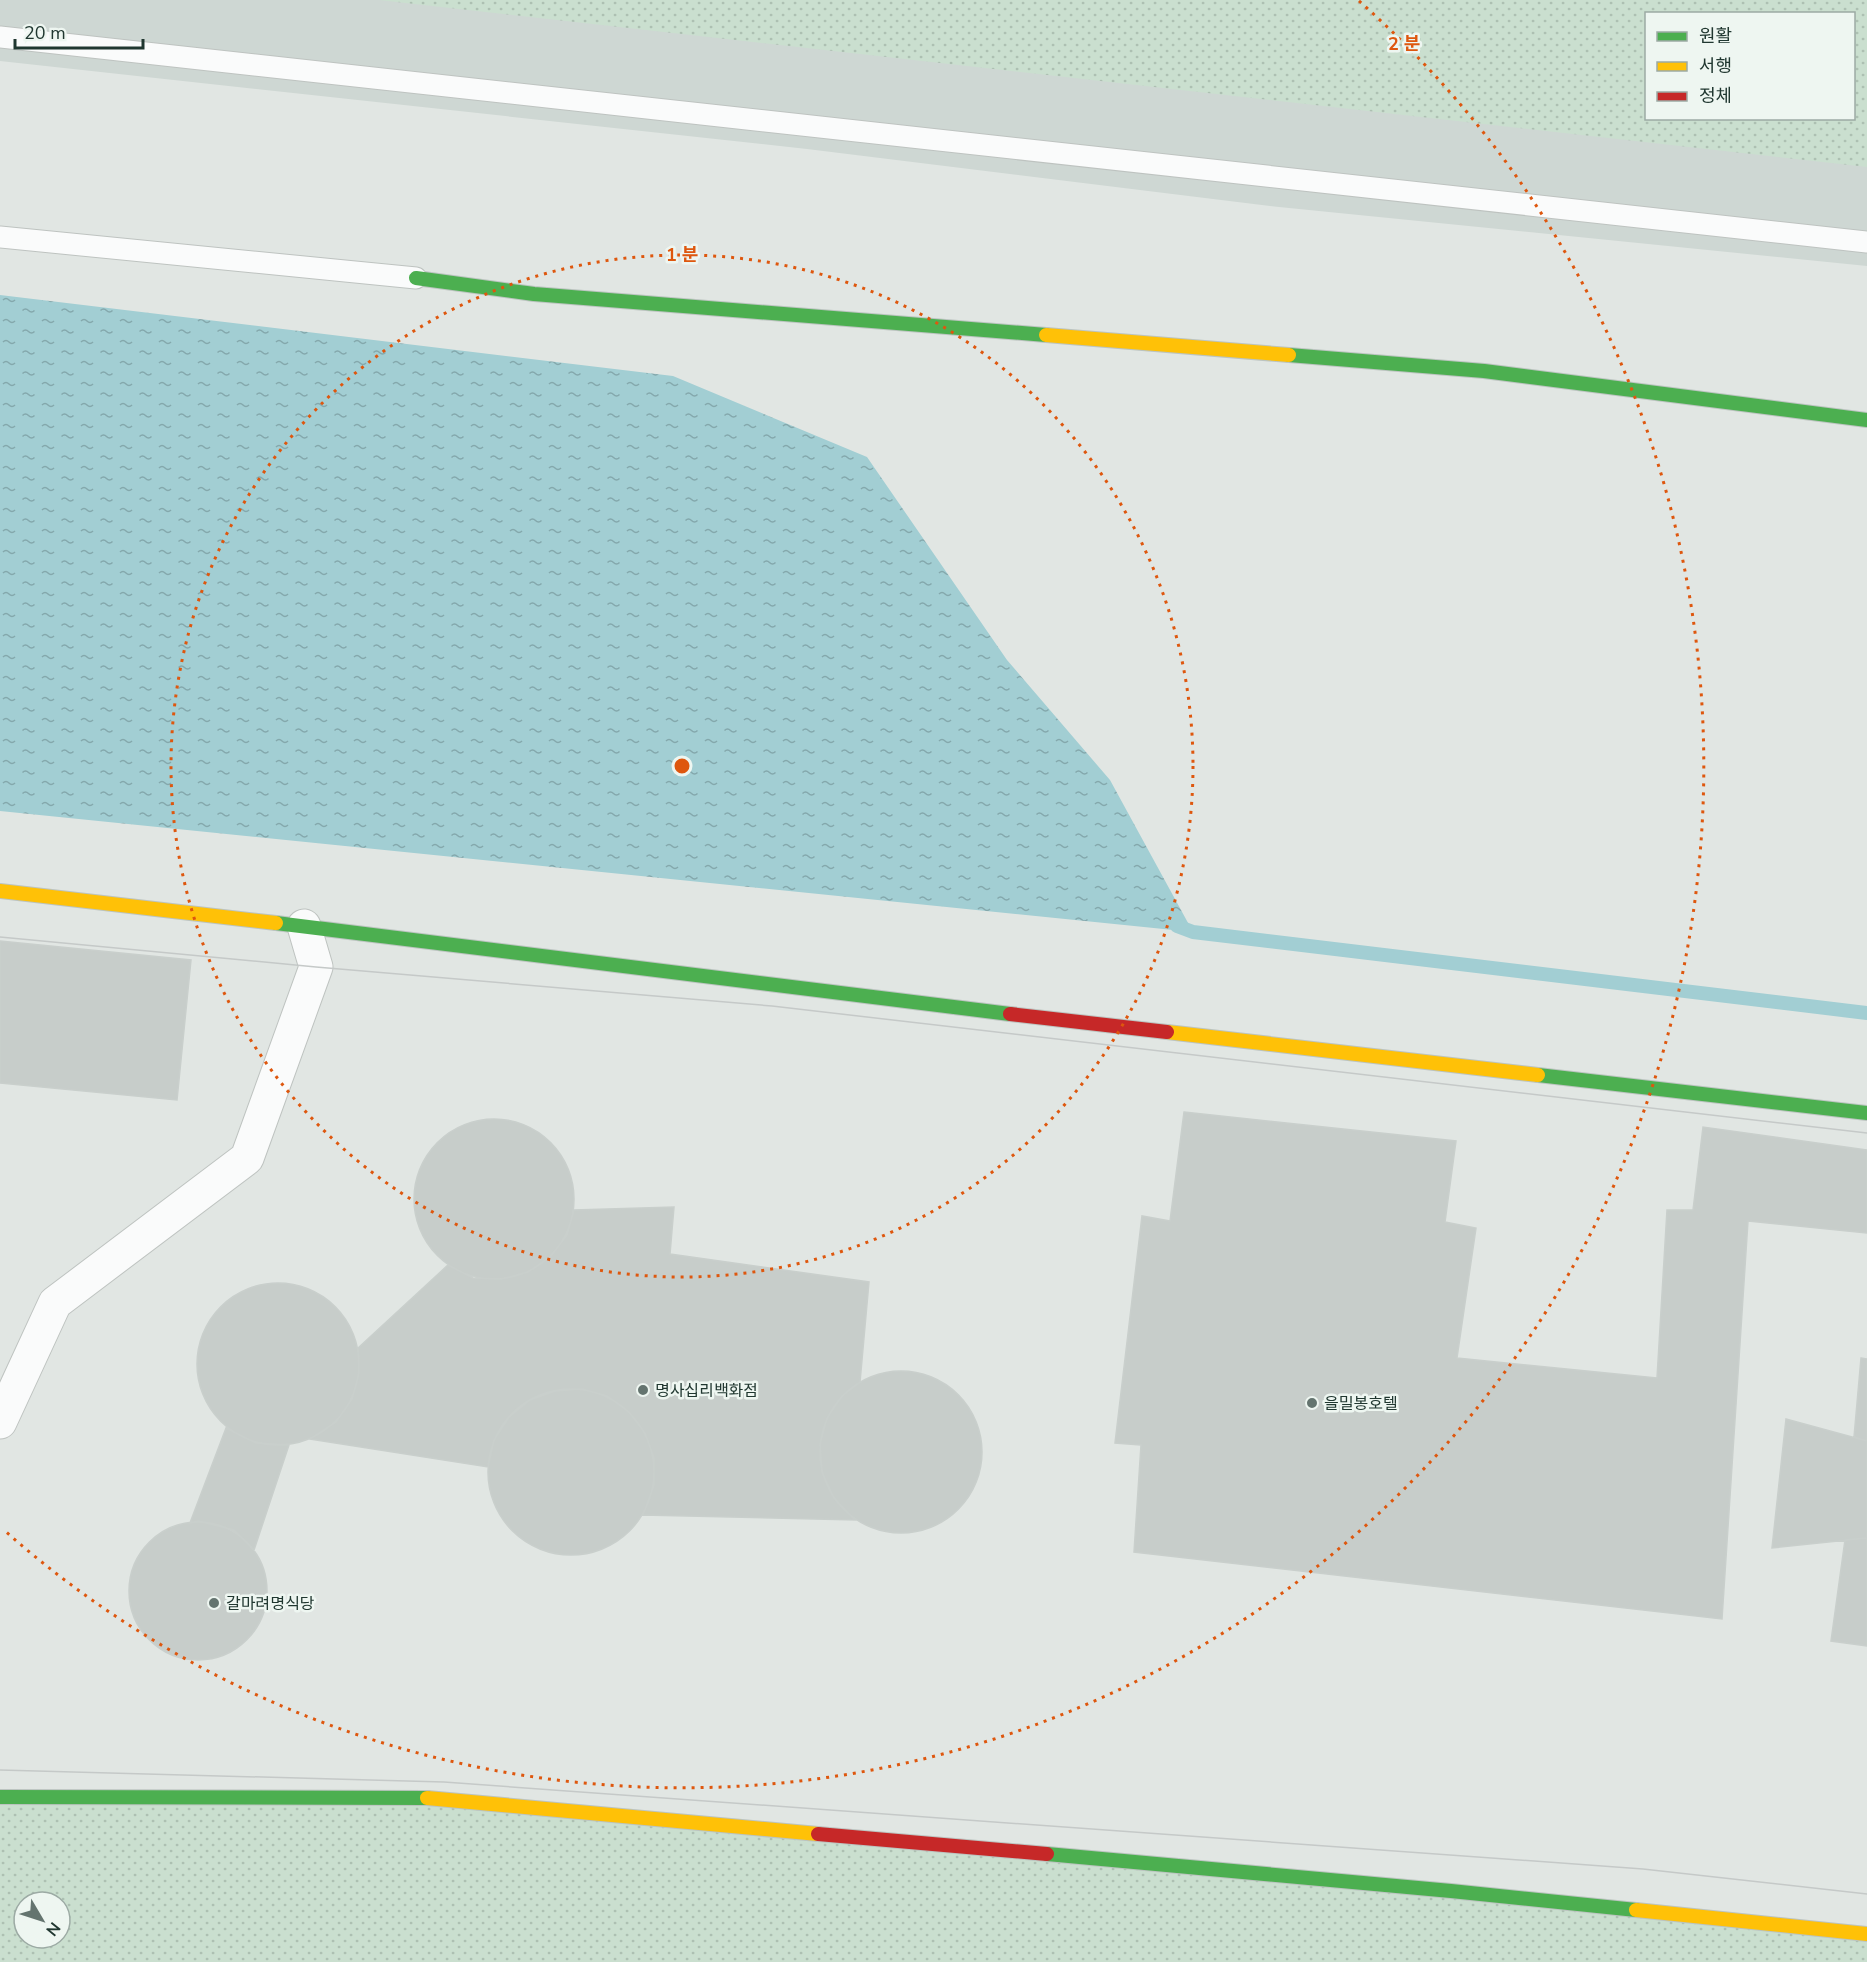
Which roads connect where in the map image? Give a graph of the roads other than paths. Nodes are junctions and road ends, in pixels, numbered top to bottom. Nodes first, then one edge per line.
1 (0, 37) edge
2 (0, 237) edge
3 (1867, 242) edge
4 (416, 278) joint
5 (1867, 420) edge
6 (0, 891) edge
7 (304, 926) junction
8 (1867, 1113) edge
9 (0, 1422) edge
10 (0, 1797) edge
11 (1867, 1934) edge

1 - 3 lane
2 - 4 lane
4 - 5 street
6 - 7 street
7 - 8 street
7 - 9 street
10 - 11 street

